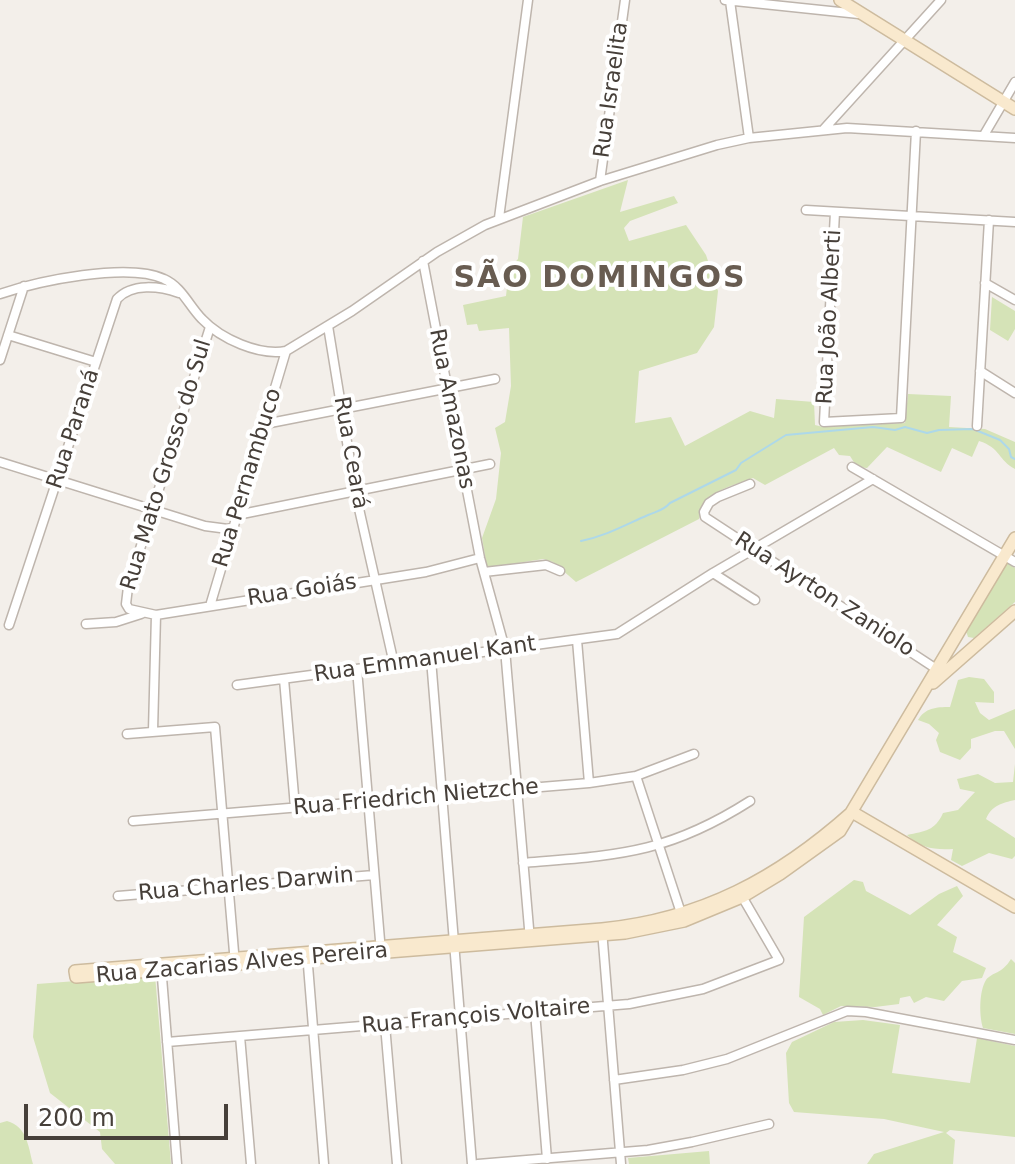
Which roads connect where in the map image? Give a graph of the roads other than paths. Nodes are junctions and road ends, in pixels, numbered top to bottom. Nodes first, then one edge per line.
1 (528, 0) edge
2 (625, 0) edge
3 (727, 0) edge
4 (840, 0) edge
5 (941, 0) edge
6 (864, 15) junction
7 (905, 40) junction
8 (1015, 82) edge
9 (1003, 102) junction
10 (1015, 109) edge
11 (824, 129) junction
12 (916, 131) junction
13 (984, 135) junction
14 (749, 138) junction
15 (1015, 138) edge
16 (600, 181) junction
17 (806, 210) dead end
18 (835, 212) junction
19 (912, 216) junction
20 (499, 218) junction
21 (989, 220) junction
22 (1015, 222) edge
23 (423, 261) junction
24 (985, 283) junction
25 (24, 286) junction
26 (0, 294) edge
27 (183, 295) junction
28 (1015, 300) edge
29 (328, 326) junction
30 (210, 327) junction
31 (8, 335) junction
32 (286, 351) junction
33 (0, 360) edge
34 (96, 362) junction
35 (980, 371) junction
36 (495, 379) dead end
37 (447, 388) junction
38 (1015, 393) edge
39 (342, 409) junction
40 (265, 424) junction
41 (977, 426) dead end
42 (0, 462) edge
43 (490, 464) dead end
44 (852, 467) dead end
45 (463, 469) junction
46 (873, 479) junction
47 (57, 480) junction
48 (750, 484) dead end
49 (355, 491) junction
50 (152, 509) junction
51 (237, 515) junction
52 (234, 527) junction
53 (1015, 538) edge
54 (754, 549) junction
55 (480, 558) junction
56 (1010, 560) edge
57 (560, 571) dead end
58 (484, 572) junction
59 (713, 573) junction
60 (375, 580) junction
61 (755, 600) dead end
62 (126, 604) joint
63 (210, 606) junction
64 (1015, 611) edge
65 (141, 613) junction
66 (156, 615) junction
67 (86, 624) dead end
68 (964, 624) junction
69 (9, 625) dead end
70 (577, 640) junction
71 (954, 641) junction
72 (981, 641) junction
73 (505, 649) junction
74 (967, 653) junction
75 (431, 659) junction
76 (394, 664) junction
77 (357, 669) junction
78 (940, 671) junction
79 (284, 679) junction
80 (237, 685) dead end
81 (153, 731) junction
82 (127, 734) dead end
83 (694, 754) dead end
84 (636, 776) junction
85 (589, 783) junction
86 (517, 789) junction
87 (442, 795) junction
88 (368, 801) junction
89 (750, 801) dead end
90 (295, 807) junction
91 (852, 812) junction
92 (222, 813) junction
93 (133, 821) dead end
94 (659, 846) junction
95 (523, 863) junction
96 (374, 875) junction
97 (229, 887) junction
98 (741, 895) junction
99 (118, 896) dead end
100 (1015, 907) edge
101 (683, 918) junction
102 (602, 932) junction
103 (530, 938) junction
104 (454, 944) junction
105 (381, 950) junction
106 (307, 956) junction
107 (235, 961) junction
108 (161, 967) junction
109 (608, 1006) junction
110 (535, 1012) junction
111 (460, 1018) junction
112 (385, 1025) junction
113 (313, 1030) junction
114 (240, 1036) junction
115 (1015, 1040) edge
116 (167, 1042) junction
117 (614, 1080) junction
118 (769, 1124) dead end
119 (620, 1153) junction
120 (547, 1159) junction
121 (177, 1164) edge
122 (251, 1164) edge
123 (324, 1164) edge
124 (397, 1164) edge
125 (475, 1164) edge
126 (621, 1164) edge

1 - 20 street
2 - 16 street, Rua Israelita
3 - 6 street
3 - 14 street
4 - 6 street
5 - 7 street
6 - 7 street
7 - 9 street
7 - 11 street
8 - 9 street
9 - 10 street
9 - 13 street
11 - 12 street
11 - 14 street
12 - 13 street
12 - 19 street
13 - 15 street
14 - 16 street
16 - 20 street
17 - 18 street
18 - 19 street
18 - 19 street, Rua João Alberti
19 - 21 street
20 - 23 street
21 - 22 street
21 - 24 street
23 - 29 street
23 - 37 street, Rua Amazonas
24 - 28 street
24 - 35 street
25 - 26 street
25 - 27 street
25 - 31 street
27 - 30 street
27 - 34 street, Rua Paraná
29 - 32 street
29 - 39 street, Rua Ceará
30 - 32 street
30 - 50 street, Rua Mato Grosso do Sul
31 - 33 street
31 - 34 street
32 - 40 street, Rua Pernambuco
34 - 47 street, Rua Paraná
35 - 38 street
35 - 41 street
36 - 37 street
37 - 39 street
37 - 45 street, Rua Amazonas
39 - 40 street
39 - 49 street, Rua Ceará
40 - 51 street, Rua Pernambuco
42 - 47 street
43 - 45 street
44 - 46 street
45 - 49 street
45 - 55 street, Rua Amazonas
46 - 54 street
46 - 56 street
47 - 50 street
47 - 69 street, Rua Paraná
48 - 54 street, Rua Ayrton Zaniolo
49 - 51 street
49 - 60 street, Rua Ceará
50 - 52 street
50 - 62 street, Rua Mato Grosso do Sul
51 - 52 street, Rua Pernambuco
52 - 63 street, Rua Pernambuco
53 - 56 street
54 - 59 street
54 - 78 street, Rua Ayrton Zaniolo
55 - 58 street, Rua Amazonas
55 - 60 street, Rua Goiás
56 - 68 street
57 - 58 street
58 - 73 street, Rua Amazonas
59 - 61 street
59 - 70 street, Rua Emmanuel Kant
60 - 63 street, Rua Goiás
60 - 76 street, Rua Ceará
62 - 65 street, Rua Goiás
63 - 66 street, Rua Goiás
64 - 72 street, Rua Zacarias Alves Pereira
65 - 66 street, Rua Goiás
65 - 67 street
66 - 81 street
68 - 71 street
68 - 72 street
70 - 73 street, Rua Emmanuel Kant
70 - 85 street
71 - 74 street
71 - 78 street
72 - 74 street, Rua Zacarias Alves Pereira
73 - 75 street, Rua Emmanuel Kant
73 - 86 street, Rua Amazonas
74 - 78 street, Rua Zacarias Alves Pereira
75 - 76 street, Rua Emmanuel Kant
75 - 87 street
76 - 77 street, Rua Emmanuel Kant
77 - 79 street, Rua Emmanuel Kant
77 - 88 street
78 - 91 street, Rua Zacarias Alves Pereira
79 - 80 street, Rua Emmanuel Kant
79 - 90 street
81 - 82 street
81 - 92 street
83 - 84 street, Rua Friedrich Nietzche
84 - 85 street, Rua Friedrich Nietzche
84 - 94 street
85 - 86 street, Rua Friedrich Nietzche
86 - 87 street, Rua Friedrich Nietzche
86 - 95 street, Rua Amazonas
87 - 88 street, Rua Friedrich Nietzche
87 - 104 street
88 - 90 street, Rua Friedrich Nietzche
88 - 96 street
89 - 94 street
90 - 92 street, Rua Friedrich Nietzche
91 - 98 street, Rua Zacarias Alves Pereira
91 - 100 street
92 - 93 street, Rua Friedrich Nietzche
92 - 97 street
94 - 95 street
94 - 101 street
95 - 103 street, Rua Amazonas
96 - 97 street, Rua Charles Darwin
96 - 105 street
97 - 99 street, Rua Charles Darwin
97 - 107 street
98 - 101 street, Rua Zacarias Alves Pereira
98 - 109 street, Rua François Voltaire
101 - 102 street, Rua Zacarias Alves Pereira
102 - 103 street, Rua Zacarias Alves Pereira
102 - 109 street
103 - 104 street, Rua Zacarias Alves Pereira
104 - 105 street, Rua Zacarias Alves Pereira
104 - 111 street
105 - 106 street, Rua Zacarias Alves Pereira
106 - 107 street, Rua Zacarias Alves Pereira
106 - 113 street
107 - 108 street, Rua Zacarias Alves Pereira
108 - 108 street, Rua Zacarias Alves Pereira
108 - 116 street
109 - 110 street, Rua François Voltaire
109 - 117 street
110 - 111 street, Rua François Voltaire
110 - 120 street
111 - 112 street, Rua François Voltaire
111 - 125 street
112 - 113 street, Rua François Voltaire
112 - 124 street
113 - 114 street, Rua François Voltaire
113 - 123 street
114 - 116 street, Rua François Voltaire
114 - 122 street
115 - 117 street
116 - 121 street
117 - 119 street
118 - 119 street
119 - 120 street
119 - 126 street
120 - 125 street

